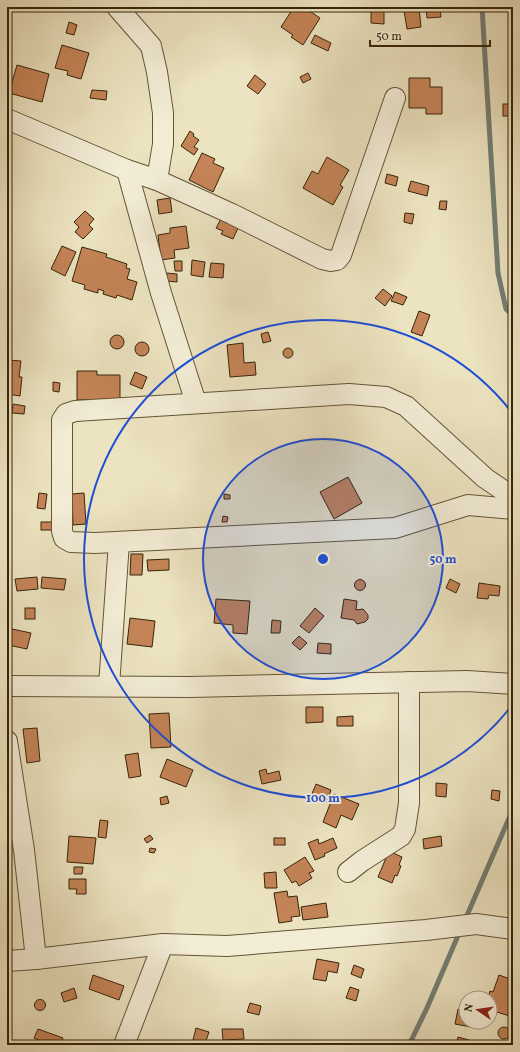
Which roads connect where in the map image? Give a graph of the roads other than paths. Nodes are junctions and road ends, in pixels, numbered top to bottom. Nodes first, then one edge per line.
1 (117, 7) edge
2 (395, 98) dead end
3 (7, 119) edge
4 (127, 170) junction
5 (158, 180) junction
6 (196, 403) junction
7 (513, 497) edge
8 (513, 509) edge
9 (119, 542) junction
10 (410, 682) junction
11 (513, 684) edge
12 (7, 686) edge
13 (109, 686) junction
14 (7, 741) edge
15 (348, 872) dead end
16 (513, 929) edge
17 (163, 944) junction
18 (36, 959) junction
19 (7, 961) edge
20 (124, 1045) edge

1 - 5 street
2 - 5 street
3 - 4 street
4 - 5 street
4 - 6 street
6 - 7 street
6 - 9 street
8 - 9 street
9 - 13 street
10 - 11 street
10 - 13 street
10 - 15 street
12 - 13 street
14 - 18 street
16 - 17 street
17 - 18 street
17 - 20 street
18 - 19 street

